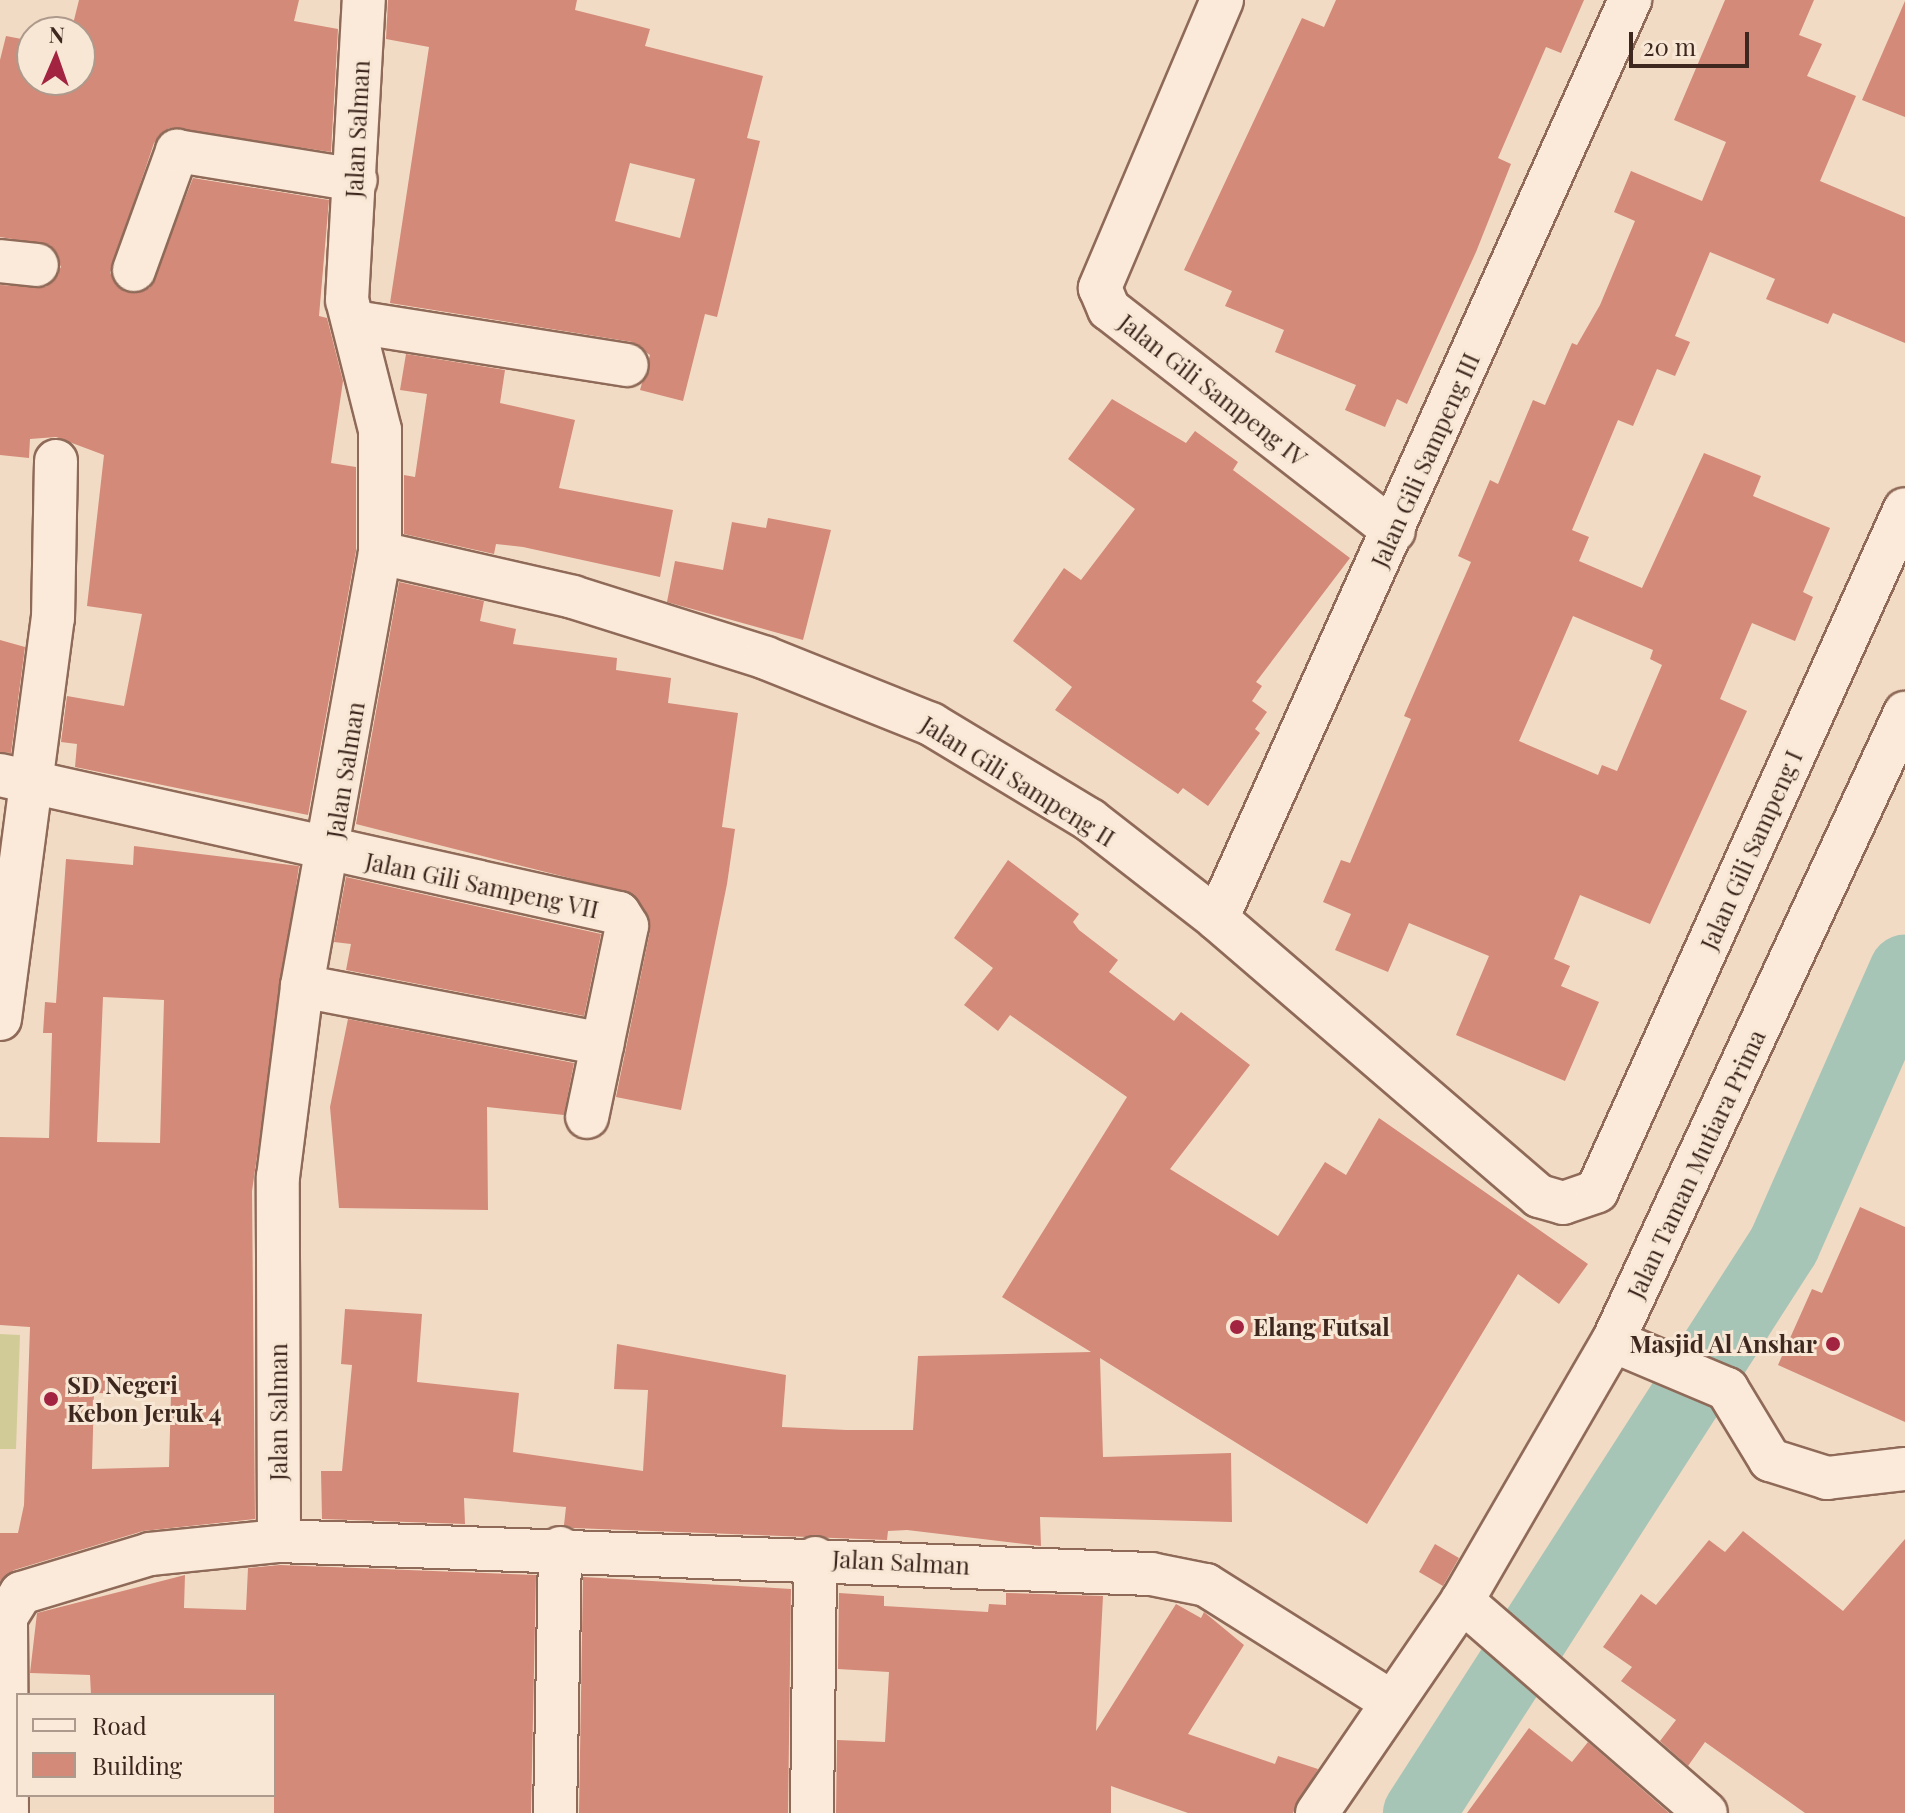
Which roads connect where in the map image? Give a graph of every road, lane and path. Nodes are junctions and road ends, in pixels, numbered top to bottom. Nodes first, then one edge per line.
1 (364, 0) edge
2 (1222, 0) edge
3 (1630, 0) edge
4 (356, 180) junction
5 (134, 270) dead end
6 (355, 322) junction
7 (627, 365) dead end
8 (56, 461) dead end
9 (1905, 509) edge
10 (1394, 531) junction
11 (380, 553) junction
12 (1905, 713) edge
13 (18, 780) edge
14 (331, 853) junction
15 (1217, 919) junction
16 (302, 986) junction
17 (0, 1019) edge
18 (602, 1044) junction
19 (587, 1117) dead end
20 (1597, 1191) joint
21 (1613, 1341) junction
22 (1905, 1469) edge
23 (279, 1541) junction
24 (560, 1548) junction
25 (815, 1558) junction
26 (1476, 1613) junction
27 (1392, 1702) junction
28 (7, 1813) edge
29 (555, 1813) edge
30 (812, 1813) edge
31 (1317, 1813) edge
32 (1706, 1813) edge

1 - 4 street, Jalan Salman
2 - 10 street, Jalan Gili Sampeng IV
3 - 10 street, Jalan Gili Sampeng III
4 - 5 street
4 - 6 street, Jalan Salman
6 - 7 street
6 - 11 street, Jalan Salman
8 - 13 street
9 - 20 street, Jalan Gili Sampeng I
10 - 15 street, Jalan Gili Sampeng III
11 - 14 street, Jalan Salman
11 - 15 street, Jalan Gili Sampeng II
12 - 21 street, Jalan Taman Mutiara Prima
13 - 14 street, Jalan Gili Sampeng VII
13 - 17 street
14 - 16 street, Jalan Salman
14 - 18 street, Jalan Gili Sampeng VII
15 - 20 street, Jalan Gili Sampeng II
16 - 18 street
16 - 23 street, Jalan Salman
18 - 19 street, Jalan Gili Sampeng VII
21 - 22 street
21 - 26 street, Jalan Taman Mutiara Prima
23 - 24 street, Jalan Salman
23 - 28 street, Jalan Salman
24 - 25 street, Jalan Salman
24 - 29 street
25 - 27 street, Jalan Salman
25 - 30 street
26 - 27 street, Jalan Taman Mutiara Prima
26 - 32 street
27 - 31 street, Jalan Taman Mutiara Prima

